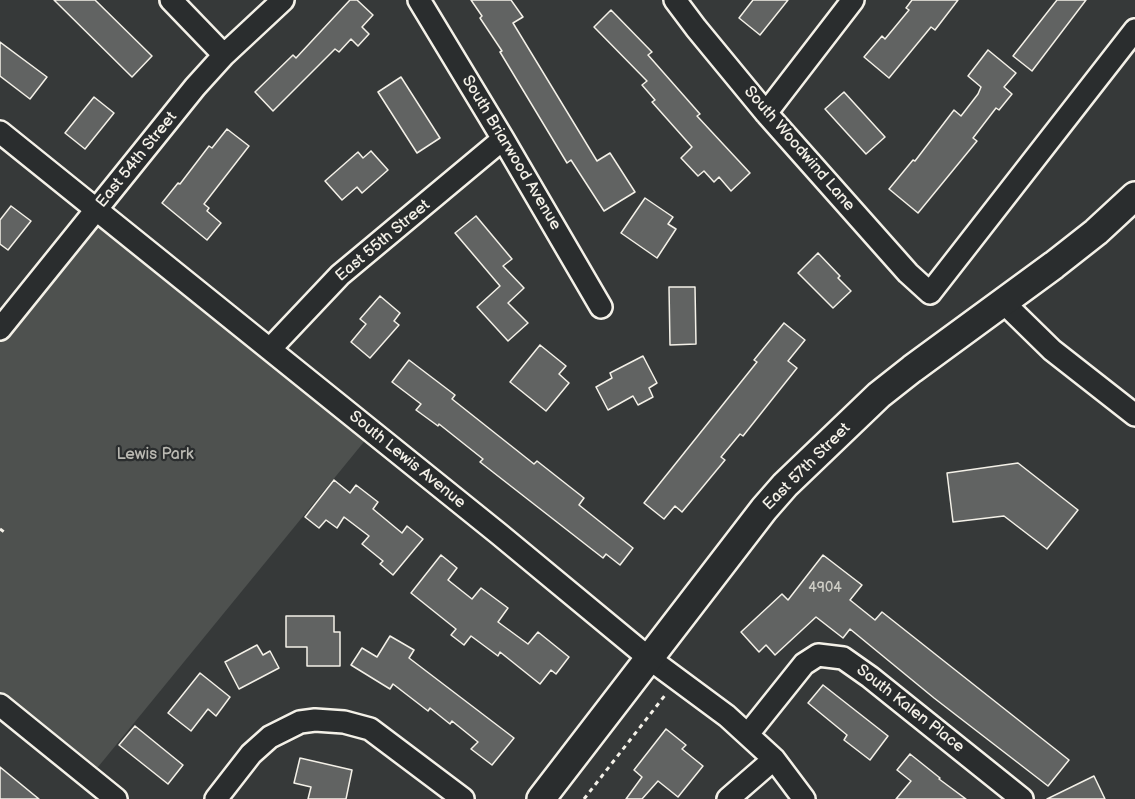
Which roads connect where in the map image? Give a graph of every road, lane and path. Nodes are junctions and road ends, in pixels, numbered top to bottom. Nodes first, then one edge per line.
1 (171, 0) edge
2 (283, 0) edge
3 (419, 0) edge
4 (675, 0) edge
5 (853, 0) edge
6 (1135, 30) edge
7 (224, 55) junction
8 (766, 113) junction
9 (0, 132) edge
10 (503, 139) junction
11 (1135, 196) edge
12 (97, 210) junction
13 (1004, 302) junction
14 (601, 307) dead end
15 (0, 329) edge
16 (270, 349) junction
17 (1135, 415) edge
18 (0, 529) edge
19 (7, 534) dead end
20 (650, 659) junction
21 (677, 679) junction
22 (0, 705) edge
23 (748, 734) junction
24 (774, 759) junction
25 (116, 799) edge
26 (216, 799) edge
27 (463, 799) edge
28 (541, 799) edge
29 (584, 799) edge
30 (728, 799) edge
31 (804, 799) edge
32 (1022, 799) edge

1 - 7 street
2 - 7 street, East 54th Street
3 - 10 street, South Briarwood Avenue
4 - 8 street, South Woodwind Lane
5 - 8 street
6 - 8 street, South Woodwind Lane
7 - 12 street, East 54th Street
9 - 12 street, South Lewis Avenue
10 - 14 street, South Briarwood Avenue
10 - 16 street, East 55th Street
11 - 13 main road, East 57th Street
12 - 15 street, East 54th Street
12 - 16 street, South Lewis Avenue
13 - 17 street
13 - 20 main road, East 57th Street
16 - 20 street, South Lewis Avenue
18 - 19 path
20 - 21 street, South Lewis Avenue
20 - 28 main road, East 57th Street
21 - 23 street, South Lewis Avenue
21 - 29 path
22 - 25 street
23 - 24 street, South Lewis Avenue
23 - 32 street, South Kalen Place
24 - 30 street
24 - 31 street, South Lewis Avenue
26 - 27 street

